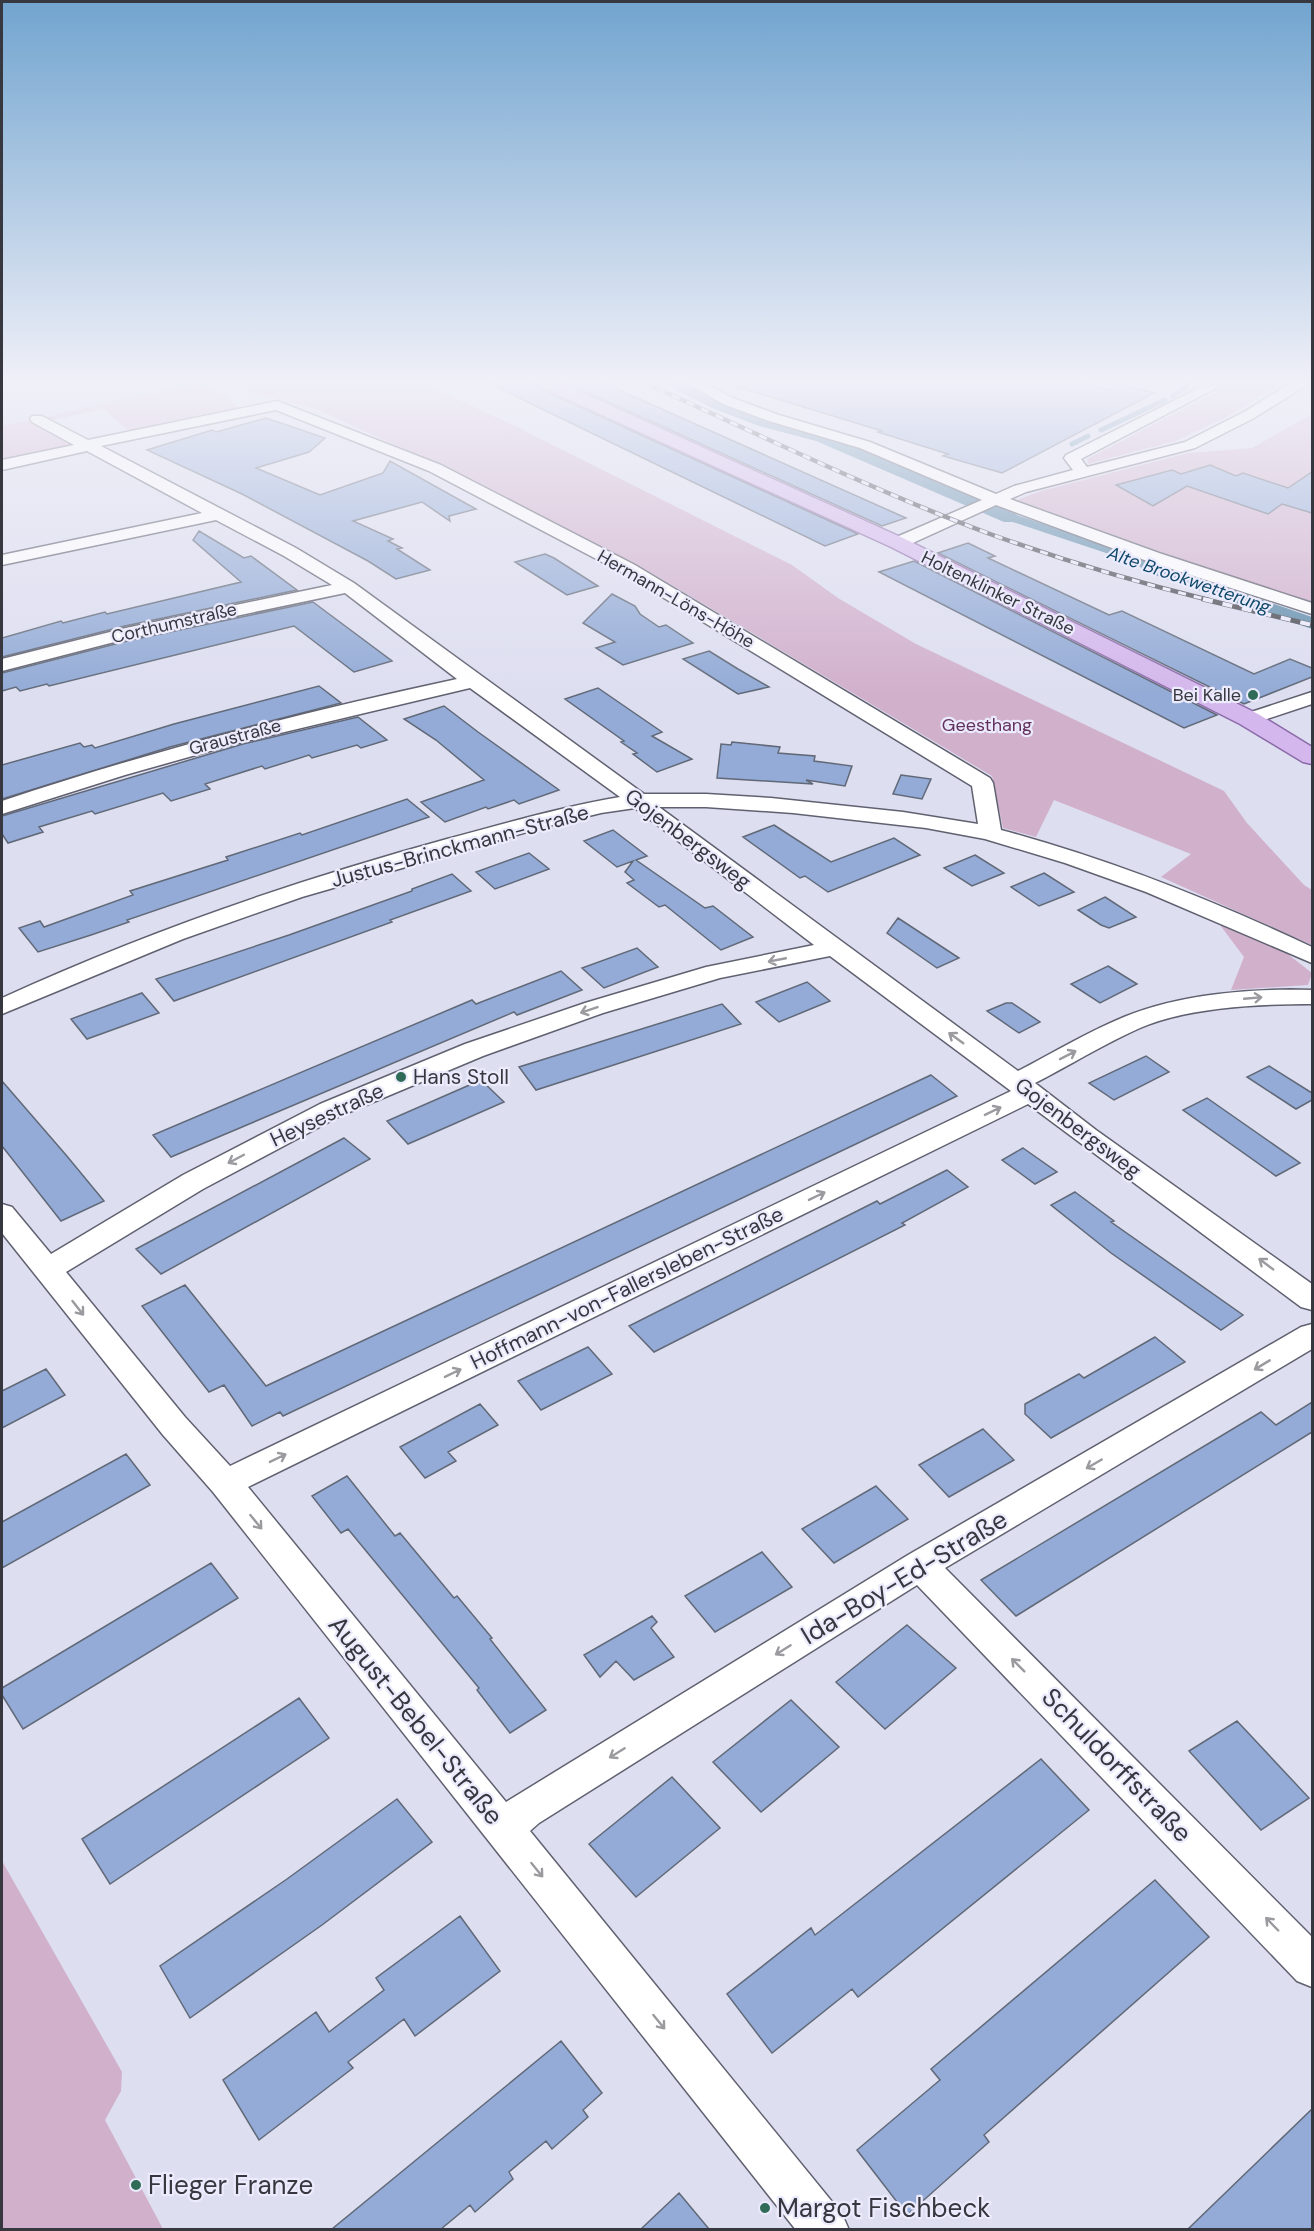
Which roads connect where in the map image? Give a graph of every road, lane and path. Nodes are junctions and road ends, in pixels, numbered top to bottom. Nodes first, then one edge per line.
1 (166, 486) edge
2 (470, 486) edge
3 (774, 486) edge
4 (963, 486) edge
5 (1031, 486) edge
6 (994, 499) junction
7 (219, 514) junction
8 (898, 543) junction
9 (2, 560) edge
10 (348, 587) junction
11 (1312, 609) edge
12 (2, 665) edge
13 (473, 681) junction
14 (1312, 698) edge
15 (1249, 719) junction
16 (1312, 758) edge
17 (639, 801) junction
18 (2, 808) edge
19 (990, 834) junction
20 (834, 948) junction
21 (1312, 956) edge
22 (1312, 997) edge
23 (2, 1007) edge
24 (1023, 1088) junction
25 (2, 1214) edge
26 (48, 1269) junction
27 (1312, 1299) edge
28 (1312, 1335) edge
29 (225, 1483) junction
30 (920, 1565) junction
31 (507, 1833) junction
32 (1312, 1966) edge
33 (826, 2229) edge

1 - 7 street, Gojenbergsweg
2 - 19 street, Hermann-Löns-Höhe
3 - 8 main road, Holtenklinker Straße
4 - 6 street
5 - 6 street
6 - 8 street
6 - 11 street
7 - 9 street
7 - 10 street, Gojenbergsweg
8 - 15 main road, Holtenklinker Straße
10 - 12 street, Corthumstraße
10 - 13 street, Gojenbergsweg
13 - 17 street, Gojenbergsweg
13 - 18 street, Graustraße
14 - 15 street
15 - 16 main road, Holtenklinker Straße
17 - 19 street, Justus-Brinckmann-Straße
17 - 20 street, Gojenbergsweg
17 - 23 street, Justus-Brinckmann-Straße
19 - 21 street, Justus-Brinckmann-Straße
24 -> 20 street, Gojenbergsweg
20 -> 26 street, Heysestraße
24 -> 22 street
27 -> 24 street, Gojenbergsweg
29 -> 24 street, Hoffmann-von-Fallersleben-Straße
25 - 26 street, August-Bebel-Straße
26 -> 29 street, August-Bebel-Straße
28 -> 30 street, Ida-Boy-Ed-Straße
29 -> 31 street, August-Bebel-Straße
30 -> 31 street, Ida-Boy-Ed-Straße
32 -> 30 street, Schuldorffstraße
31 -> 33 street, August-Bebel-Straße

